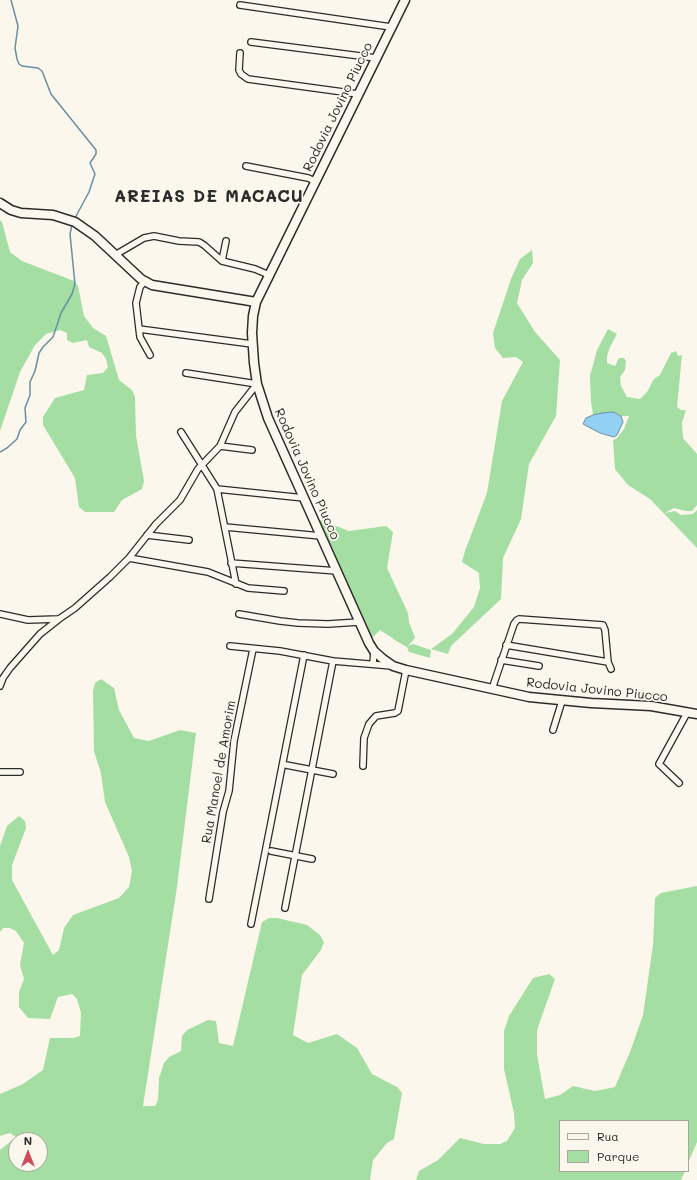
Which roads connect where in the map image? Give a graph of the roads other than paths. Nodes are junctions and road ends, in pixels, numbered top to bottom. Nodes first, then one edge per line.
1 (405, 0) edge
2 (240, 5) dead end
3 (391, 27) junction
4 (251, 42) dead end
5 (240, 54) dead end
6 (376, 58) junction
7 (358, 94) junction
8 (246, 166) dead end
9 (315, 181) junction
10 (0, 203) edge
11 (226, 241) dead end
12 (115, 255) junction
13 (222, 261) junction
14 (269, 275) junction
15 (144, 282) junction
16 (238, 299) junction
17 (256, 302) junction
18 (253, 316) junction
19 (139, 329) junction
20 (252, 344) junction
21 (150, 355) dead end
22 (186, 374) dead end
23 (257, 384) junction
24 (181, 432) dead end
25 (220, 446) junction
26 (252, 450) dead end
27 (202, 466) junction
28 (217, 489) junction
29 (304, 498) junction
30 (224, 527) junction
31 (147, 535) junction
32 (321, 536) junction
33 (189, 540) dead end
34 (129, 558) junction
35 (231, 563) junction
36 (337, 571) junction
37 (236, 584) junction
38 (284, 591) dead end
39 (0, 614) edge
40 (239, 614) dead end
41 (59, 619) junction
42 (360, 622) junction
43 (506, 645) junction
44 (230, 646) dead end
45 (253, 649) junction
46 (374, 651) junction
47 (304, 655) junction
48 (333, 660) junction
49 (501, 660) junction
50 (608, 662) junction
51 (373, 664) junction
52 (393, 666) junction
53 (539, 666) dead end
54 (611, 669) dead end
55 (406, 670) junction
56 (0, 686) edge
57 (492, 689) junction
58 (562, 701) junction
59 (687, 713) junction
60 (697, 714) edge
61 (553, 730) dead end
62 (286, 765) dead end
63 (363, 766) dead end
64 (312, 770) junction
65 (0, 772) edge
66 (20, 772) dead end
67 (333, 774) dead end
68 (679, 783) dead end
69 (272, 851) dead end
70 (295, 856) junction
71 (312, 859) dead end
72 (209, 899) dead end
73 (285, 908) dead end
74 (251, 924) dead end

1 - 3 main road, Rodovia Jovino Piucco
2 - 3 street
3 - 6 main road, Rodovia Jovino Piucco
4 - 6 street
5 - 7 street
6 - 7 main road, Rodovia Jovino Piucco
7 - 9 main road, Rodovia Jovino Piucco
8 - 9 street
9 - 14 main road, Rodovia Jovino Piucco
10 - 12 main road
11 - 13 street
12 - 13 street
12 - 15 main road
13 - 14 street
14 - 17 main road, Rodovia Jovino Piucco
15 - 16 main road
15 - 19 street
16 - 17 main road
16 - 18 main road
17 - 18 main road, Rodovia Jovino Piucco
18 - 20 main road, Rodovia Jovino Piucco
19 - 20 street
19 - 21 street
20 - 23 main road, Rodovia Jovino Piucco
22 - 23 street
23 - 25 street
23 - 29 main road, Rodovia Jovino Piucco
24 - 27 street
25 - 26 street
25 - 27 street
27 - 28 street
27 - 31 street
28 - 29 street
28 - 30 street
29 - 32 main road, Rodovia Jovino Piucco
30 - 32 street
30 - 35 street
31 - 33 street
31 - 34 street
32 - 36 main road, Rodovia Jovino Piucco
34 - 37 street
34 - 41 street
35 - 36 street
35 - 37 street
36 - 42 main road, Rodovia Jovino Piucco
37 - 38 street
39 - 41 street
40 - 42 street
41 - 56 street
42 - 46 main road, Rodovia Jovino Piucco
43 - 49 street
43 - 50 street
43 - 50 street
44 - 45 street
45 - 47 street
45 - 72 street, Rua Manoel de Amorim
46 - 51 street
46 - 52 main road, Rodovia Jovino Piucco
47 - 48 street
47 - 74 street
48 - 51 street
48 - 64 street
49 - 53 street
49 - 57 street
50 - 54 street
51 - 52 street
52 - 55 main road, Rodovia Jovino Piucco
55 - 57 main road, Rodovia Jovino Piucco
55 - 63 street
57 - 58 main road, Rodovia Jovino Piucco
58 - 59 main road, Rodovia Jovino Piucco
58 - 61 street
59 - 60 main road, Rodovia Jovino Piucco
59 - 68 street
62 - 64 street
64 - 67 street
64 - 70 street
65 - 66 street
69 - 70 street
70 - 71 street
70 - 73 street

